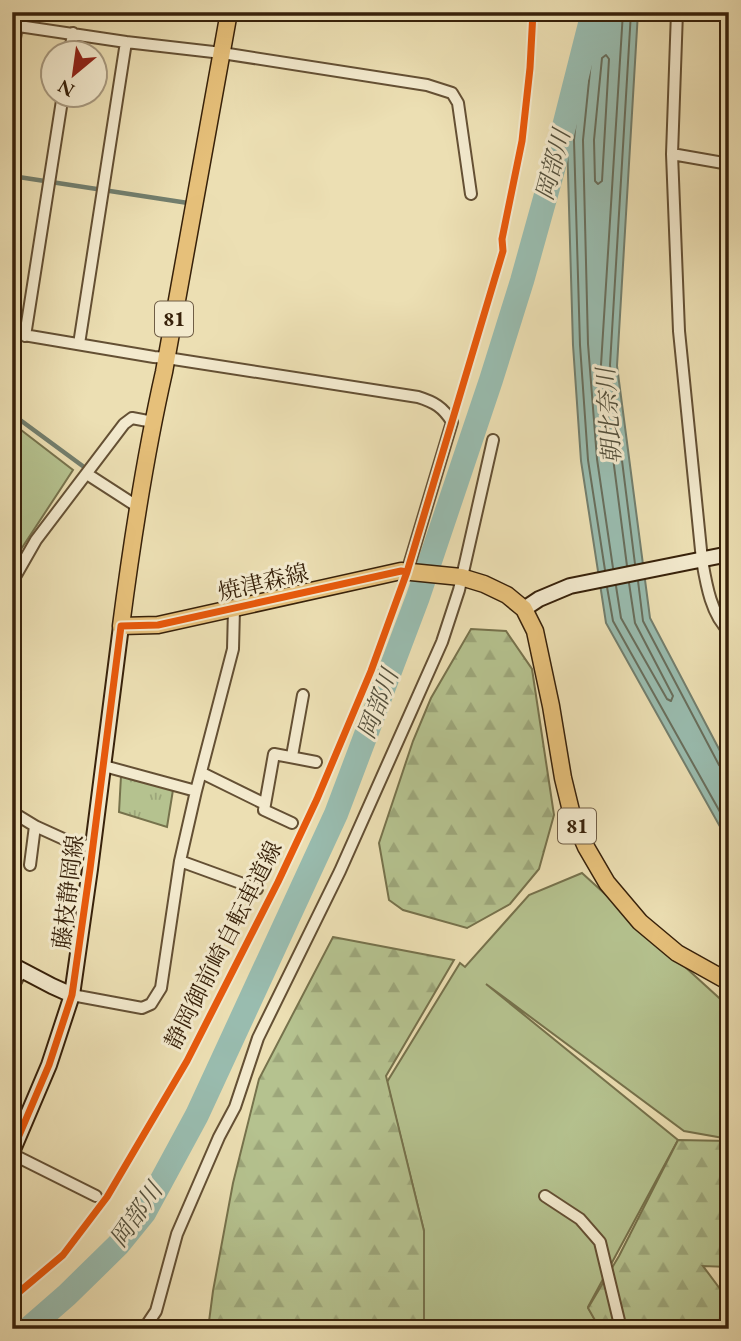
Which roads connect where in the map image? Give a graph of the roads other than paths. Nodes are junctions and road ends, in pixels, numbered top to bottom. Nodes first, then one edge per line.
1 (229, 12) edge
2 (677, 12) edge
3 (15, 26) edge
4 (73, 33) junction
5 (72, 38) edge
6 (126, 42) junction
7 (222, 53) junction
8 (12, 56) edge
9 (61, 108) edge
10 (672, 153) junction
11 (729, 164) edge
12 (471, 194) dead end
13 (12, 333) edge
14 (25, 335) junction
15 (79, 344) junction
16 (167, 358) junction
17 (153, 422) junction
18 (493, 440) dead end
19 (87, 474) junction
20 (138, 507) junction
21 (729, 554) edge
22 (695, 561) junction
23 (410, 572) junction
24 (456, 577) junction
25 (12, 582) edge
26 (234, 609) junction
27 (524, 610) junction
28 (121, 626) junction
29 (729, 631) edge
30 (303, 695) dead end
31 (292, 756) junction
32 (316, 762) dead end
33 (104, 766) junction
34 (202, 773) junction
35 (196, 791) junction
36 (265, 804) junction
37 (12, 812) edge
38 (292, 822) dead end
39 (35, 827) junction
40 (93, 845) junction
41 (180, 861) junction
42 (30, 865) dead end
43 (257, 889) dead end
44 (17, 968) edge
45 (729, 982) edge
46 (12, 989) edge
47 (72, 995) junction
48 (12, 1153) edge
49 (96, 1196) dead end
50 (545, 1196) dead end
51 (144, 1329) edge
52 (621, 1329) edge

1 - 7 main road, 81
2 - 10 street
3 - 4 street
3 - 8 street
4 - 5 street
4 - 6 street
6 - 7 street
6 - 15 street
7 - 12 street
7 - 16 main road, 81
9 - 14 street
10 - 11 street
10 - 22 street
13 - 14 street
14 - 15 street
15 - 16 street
16 - 17 main road, 81
16 - 23 street
17 - 19 street
17 - 20 main road, 81
18 - 24 street
19 - 20 street
19 - 25 street
20 - 28 main road, 81
21 - 22 main road
22 - 27 main road
22 - 29 street
23 - 24 main road, 焼津森線
23 - 26 main road, 焼津森線
24 - 27 main road, 焼津森線
24 - 51 street
26 - 28 main road, 焼津森線
26 - 34 street
27 - 45 main road, 81
28 - 33 main road, 藤枝静岡線
30 - 31 street
31 - 32 street
31 - 36 street
33 - 35 street
33 - 40 main road, 藤枝静岡線
34 - 35 street
34 - 36 street
35 - 41 street
36 - 38 street
37 - 39 street
39 - 40 street
39 - 42 street
40 - 47 main road, 藤枝静岡線
41 - 43 street
41 - 47 street
44 - 46 street
44 - 47 main road
47 - 48 main road, 藤枝静岡線
48 - 49 street
50 - 52 street

